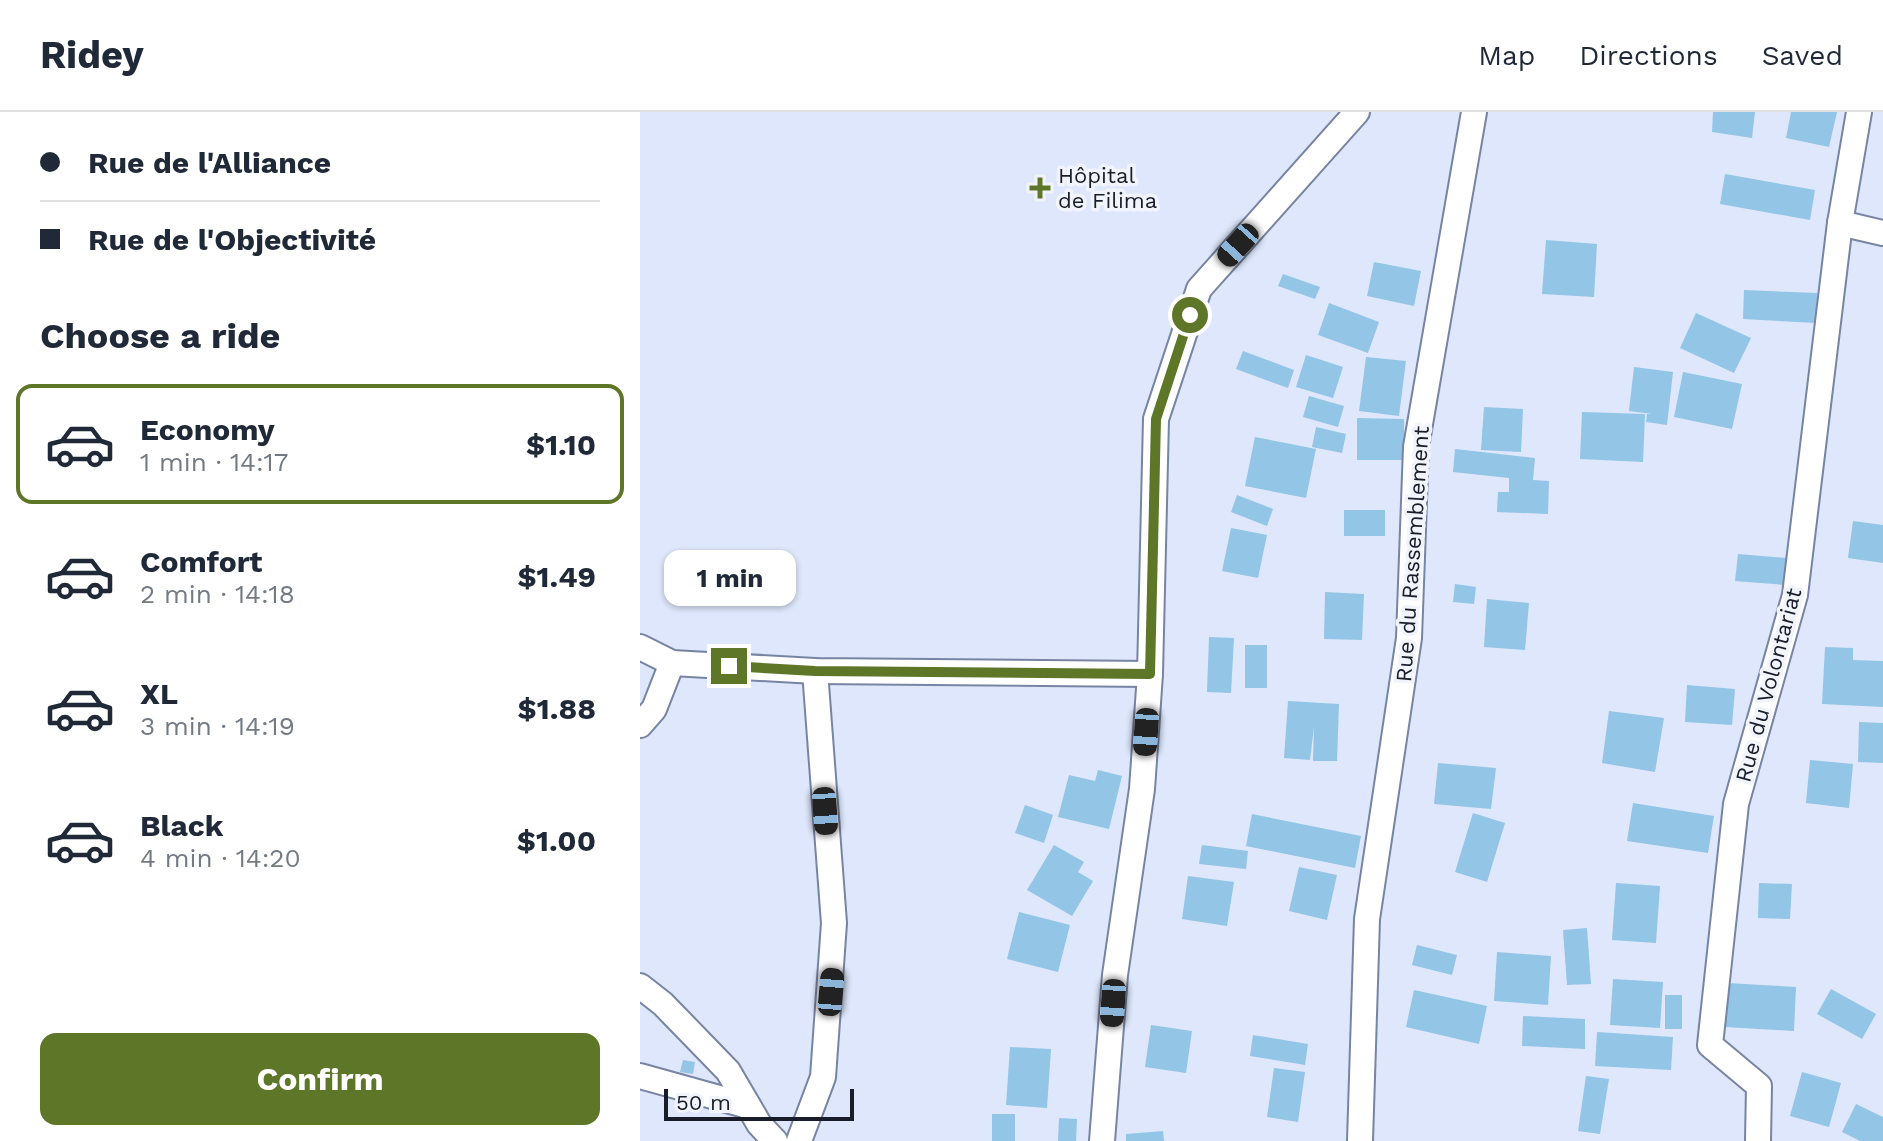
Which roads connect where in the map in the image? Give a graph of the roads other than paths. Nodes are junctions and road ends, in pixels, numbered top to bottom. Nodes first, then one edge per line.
1 (1357, 112) edge
2 (1474, 112) edge
3 (1859, 112) edge
4 (1840, 223) junction
5 (1883, 233) edge
6 (640, 647) edge
7 (672, 663) junction
8 (815, 671) junction
9 (1150, 674) junction
10 (640, 725) edge
11 (640, 986) edge
12 (640, 1076) edge
13 (748, 1106) junction
14 (1368, 1140) edge
15 (775, 1141) edge
16 (799, 1141) edge
17 (1102, 1141) edge
18 (1758, 1141) edge

1 - 9 street
2 - 14 street, Rue du Rassemblement
3 - 4 street, Rue du Volontariat
4 - 5 street
4 - 18 street, Rue du Volontariat
6 - 7 street
7 - 8 street
7 - 10 street
8 - 9 street
8 - 16 street
9 - 17 street
11 - 13 street
12 - 13 street
13 - 15 street

